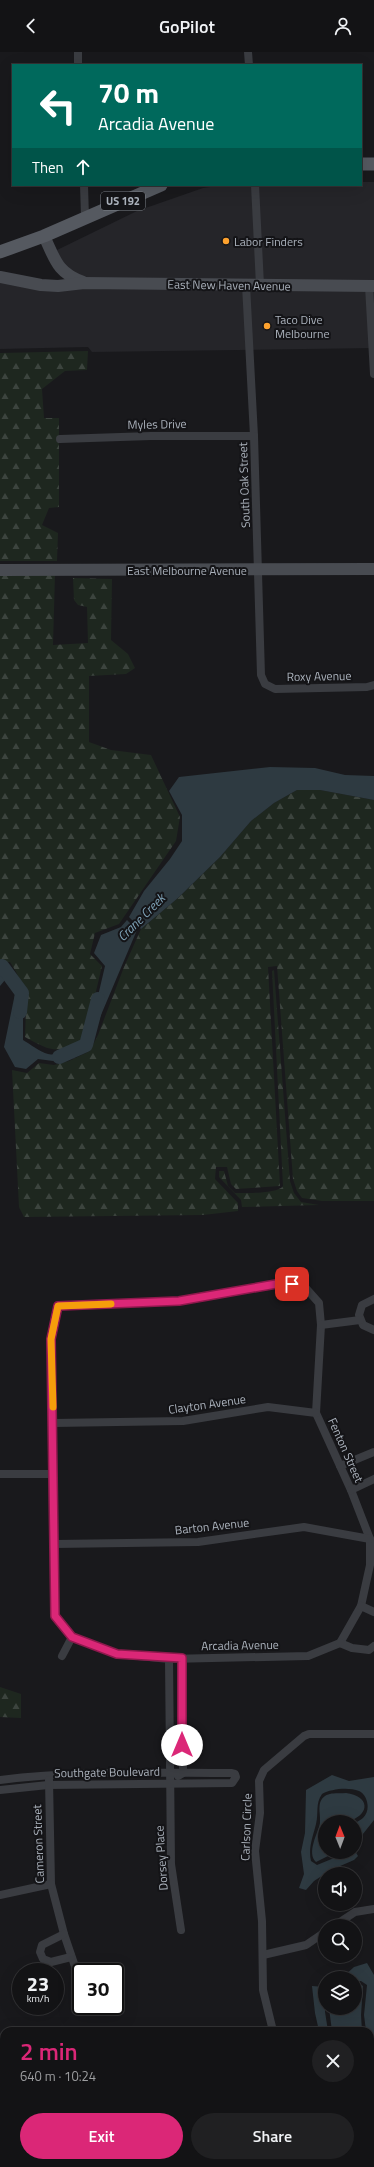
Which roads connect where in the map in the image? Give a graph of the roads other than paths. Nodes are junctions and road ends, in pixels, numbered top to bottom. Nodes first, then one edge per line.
1 (78, 52) edge
2 (248, 52) edge
3 (78, 64) edge
4 (249, 64) edge
5 (362, 164) edge
6 (374, 164) edge
7 (84, 186) edge
8 (159, 186) edge
9 (255, 186) edge
10 (85, 217) junction
11 (44, 236) junction
12 (0, 252) edge
13 (0, 277) edge
14 (84, 283) junction
15 (246, 285) junction
16 (260, 285) junction
17 (372, 286) edge
18 (374, 374) edge
19 (254, 436) junction
20 (60, 439) dead end
21 (374, 569) edge
22 (0, 570) edge
23 (259, 570) junction
24 (265, 684) joint
25 (374, 685) edge
26 (374, 1299) edge
27 (360, 1320) junction
28 (321, 1325) junction
29 (374, 1330) edge
30 (316, 1413) junction
31 (53, 1423) junction
32 (374, 1452) edge
33 (340, 1466) junction
34 (0, 1474) edge
35 (53, 1474) junction
36 (374, 1479) edge
37 (351, 1490) junction
38 (370, 1539) junction
39 (55, 1544) junction
40 (361, 1606) junction
41 (374, 1612) edge
42 (72, 1637) junction
43 (340, 1643) junction
44 (374, 1646) edge
45 (62, 1656) dead end
46 (182, 1658) junction
47 (169, 1659) junction
48 (374, 1734) edge
49 (170, 1773) junction
50 (183, 1773) junction
51 (49, 1775) junction
52 (0, 1780) edge
53 (170, 1783) junction
54 (48, 1785) junction
55 (0, 1790) edge
56 (51, 1884) junction
57 (0, 1895) edge
58 (374, 1909) edge
59 (344, 1919) edge
60 (182, 1930) dead end
61 (64, 1934) junction
62 (318, 1937) edge
63 (263, 1955) junction
64 (71, 1957) junction
65 (73, 1963) edge
66 (272, 2027) edge

1 - 3 street
2 - 4 street
5 - 6 main road
7 - 10 street
8 - 10 main road, US 192
9 - 16 street
10 - 11 main road, US 192
11 - 12 main road, US 192
11 - 14 street, East New Haven Avenue
13 - 14 street, East New Haven Avenue
14 - 15 street, East New Haven Avenue
15 - 16 street, East New Haven Avenue
15 - 19 street, South Oak Street
16 - 17 street, East New Haven Avenue
17 - 18 street
19 - 20 street, Myles Drive
19 - 23 street, South Oak Street
21 - 23 street, East Melbourne Avenue
22 - 23 street, East Melbourne Avenue
23 - 24 street, South Oak Street
24 - 25 street, Roxy Avenue
26 - 27 street
27 - 28 street
27 - 29 street
28 - 30 street, Fenton Street
28 - 31 street, Fenton Street
30 - 31 street, Clayton Avenue
30 - 33 street, Fenton Street
31 - 35 street
32 - 33 street
33 - 37 street, Fenton Street
34 - 35 street
35 - 39 street
36 - 37 street
37 - 38 street, Fenton Street
38 - 39 street, Barton Avenue
38 - 40 street, Fenton Street
39 - 42 street
40 - 41 street
40 - 43 street, Fenton Street
42 - 45 street
42 - 47 street, Arcadia Avenue
43 - 44 street
43 - 46 street, Arcadia Avenue
46 - 47 street, Arcadia Avenue
46 - 50 street
47 - 49 street, Dorsey Place
48 - 63 street, Carlson Circle
49 - 50 street, Southgate Boulevard
49 - 51 street, Southgate Boulevard
49 - 53 street, Dorsey Place
50 - 53 street
50 - 53 street, Southgate Boulevard
51 - 52 street, Southgate Boulevard
51 - 54 street, Cameron Street
53 - 54 street, Southgate Boulevard
53 - 60 street, Dorsey Place
54 - 55 street, Southgate Boulevard
54 - 56 street, Cameron Street
56 - 57 street
56 - 61 street, Cameron Street
58 - 59 street
61 - 64 street, Cameron Street
61 - 64 street
62 - 63 street
63 - 66 street, Carlson Circle
64 - 65 street, Cameron Street

